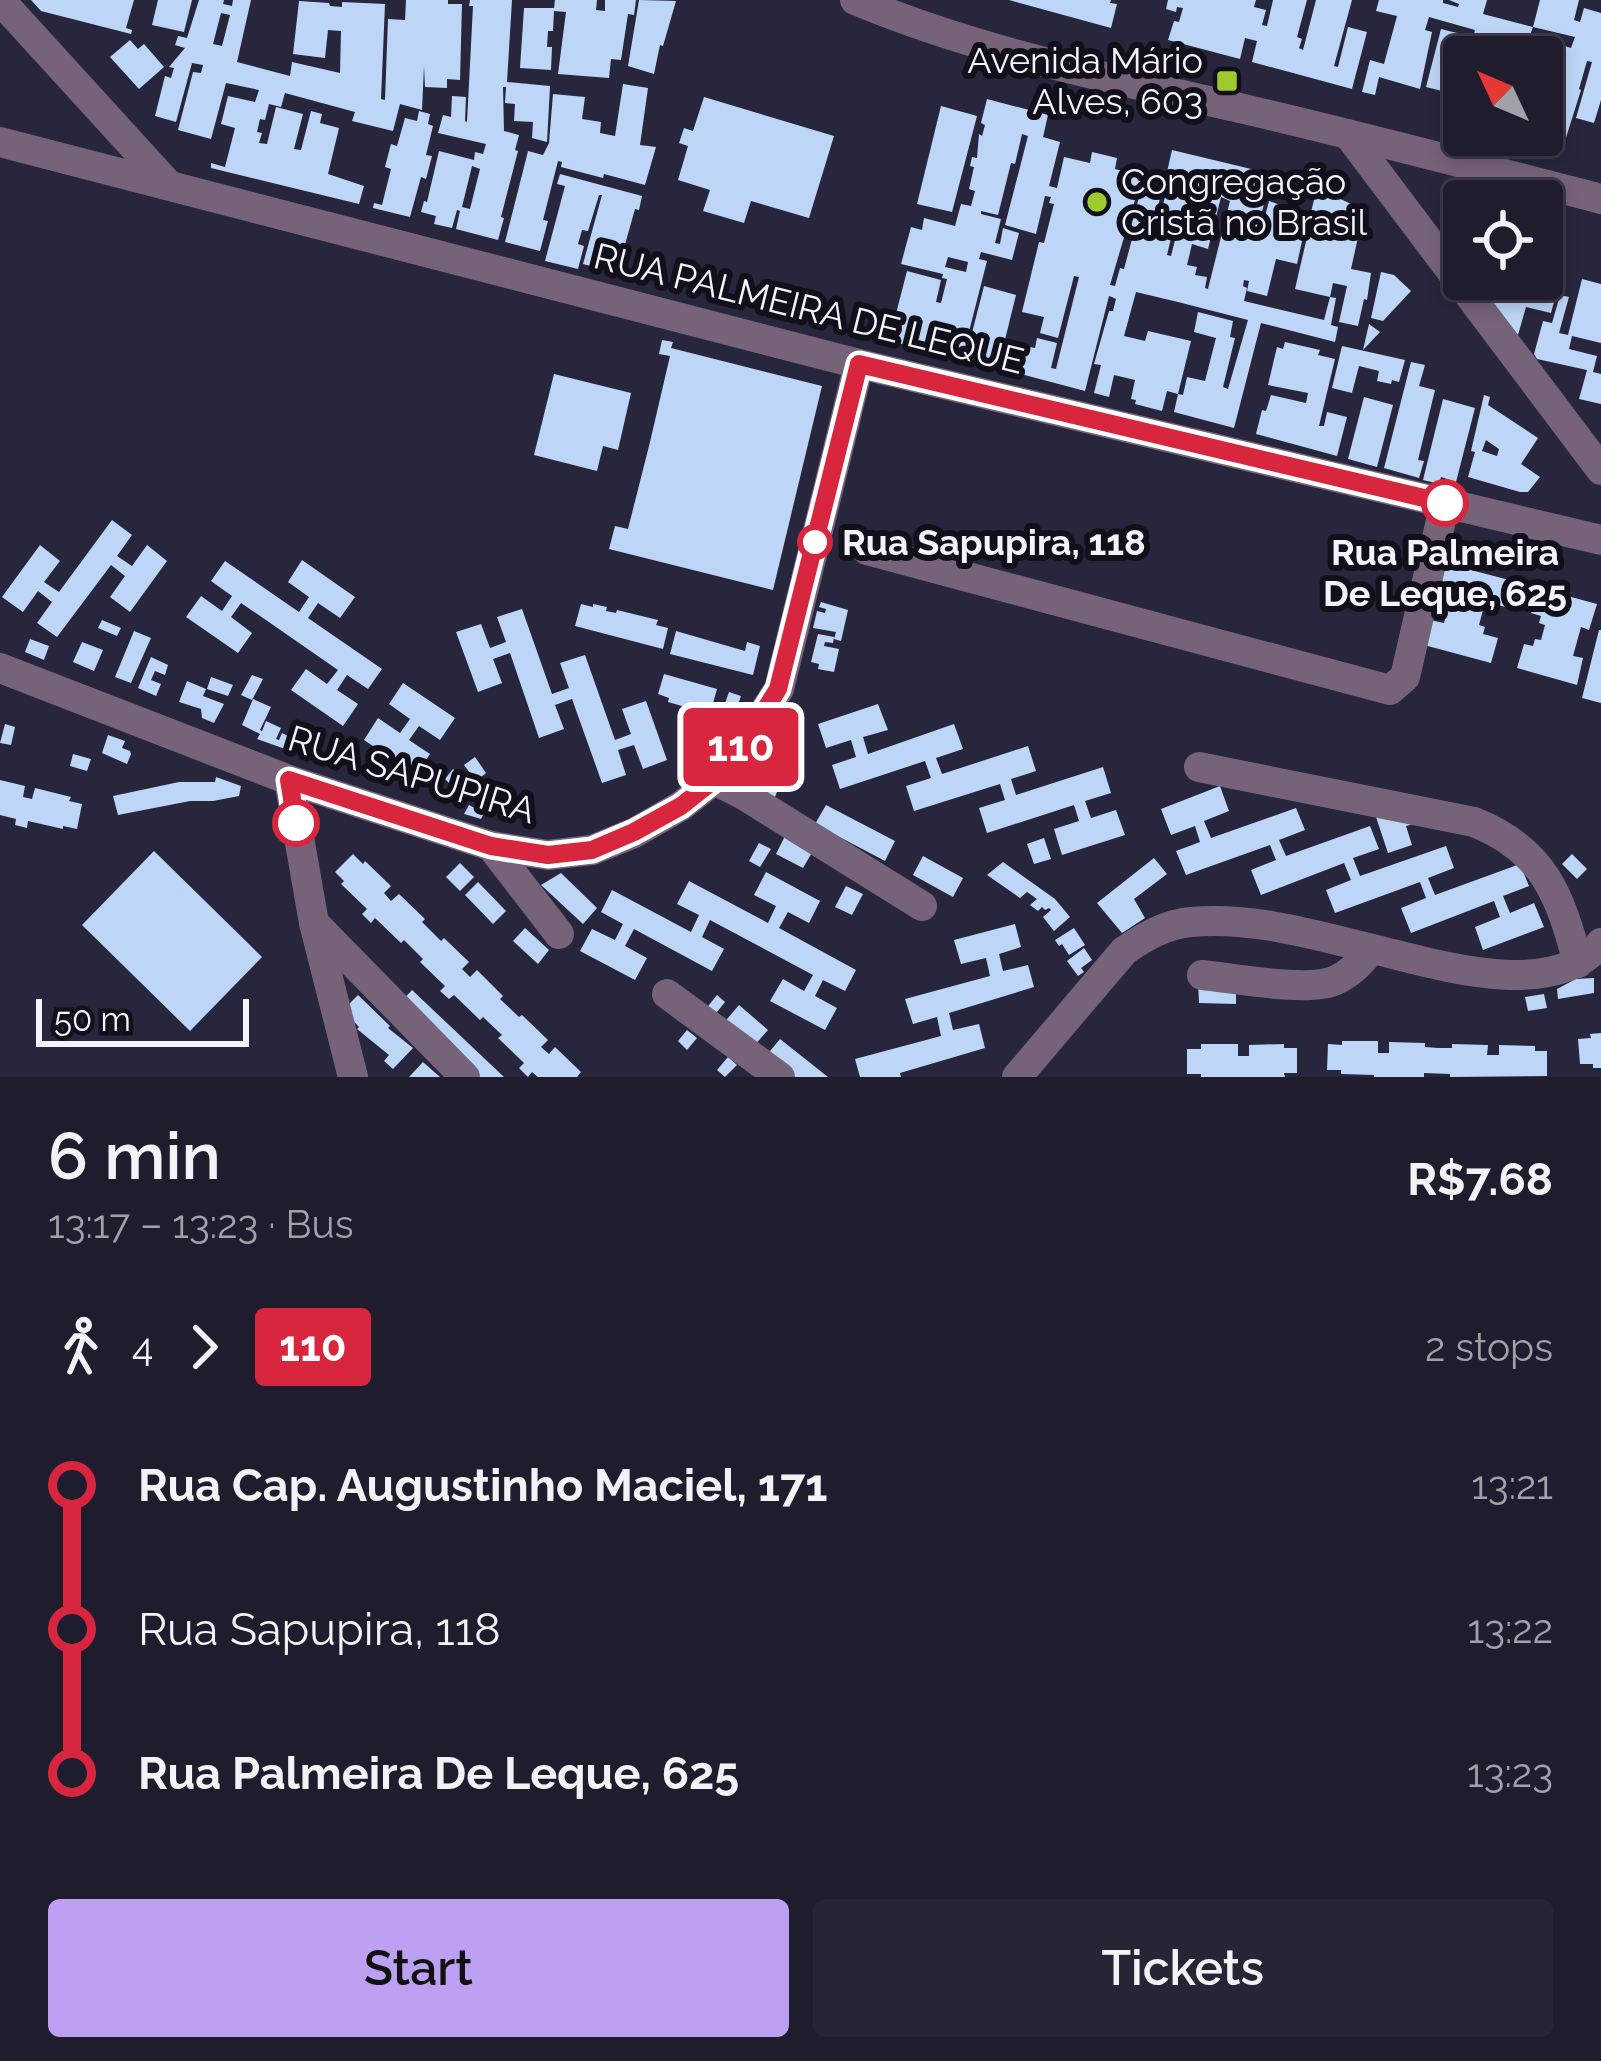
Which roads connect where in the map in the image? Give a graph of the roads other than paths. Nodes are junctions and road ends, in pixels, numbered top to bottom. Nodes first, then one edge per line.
1 (0, 0) edge
2 (855, 0) edge
3 (1348, 134) junction
4 (0, 142) edge
5 (167, 183) junction
6 (1601, 199) edge
7 (859, 364) junction
8 (1601, 470) edge
9 (1445, 503) junction
10 (1601, 540) edge
11 (867, 550) dead end
12 (0, 668) edge
13 (1198, 767) dead end
14 (289, 780) junction
15 (714, 780) junction
16 (491, 846) junction
17 (922, 906) dead end
18 (314, 922) junction
19 (559, 934) dead end
20 (1371, 949) junction
21 (1594, 951) edge
22 (1202, 975) dead end
23 (667, 994) dead end
24 (352, 1077) edge
25 (465, 1077) edge
26 (780, 1077) edge
27 (1017, 1077) edge

1 - 5 street
2 - 3 street
3 - 6 street
3 - 8 street
4 - 5 street, RUA PALMEIRA DE LEQUE
5 - 7 street, RUA PALMEIRA DE LEQUE
7 - 9 street, RUA PALMEIRA DE LEQUE
7 - 15 street, RUA SAPUPIRA
9 - 10 street, RUA PALMEIRA DE LEQUE
9 - 11 street
12 - 14 street, RUA SAPUPIRA
13 - 21 street
14 - 16 street, RUA SAPUPIRA
14 - 18 street
15 - 16 street, RUA SAPUPIRA
15 - 17 street
16 - 19 street
18 - 24 street
18 - 25 street
20 - 21 street
20 - 22 street
20 - 27 street
23 - 26 street

